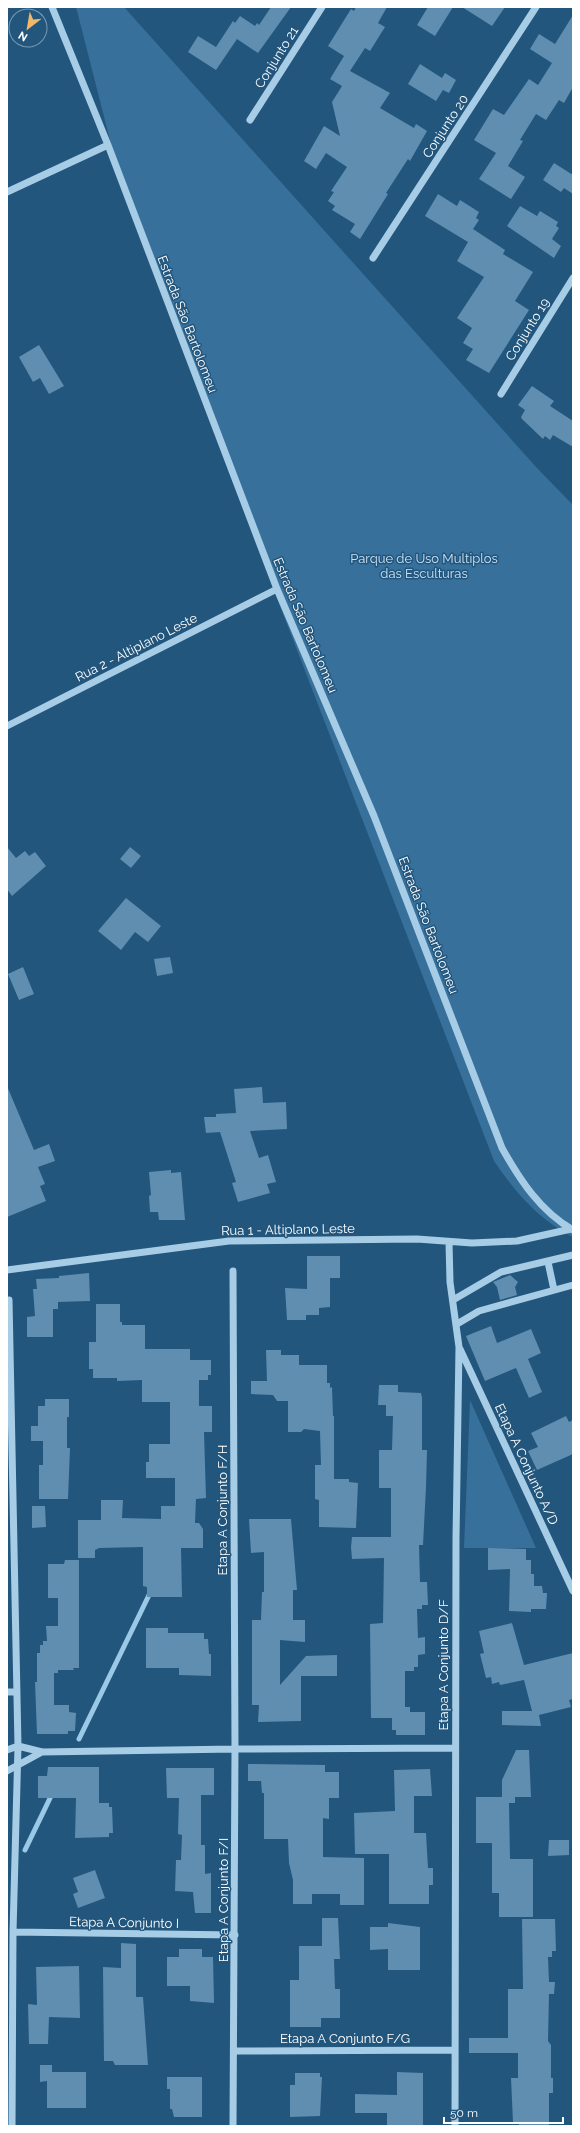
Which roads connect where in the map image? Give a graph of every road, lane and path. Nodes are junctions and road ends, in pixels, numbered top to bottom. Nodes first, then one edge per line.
1 (52, 7) edge
2 (322, 7) edge
3 (536, 7) edge
4 (250, 120) dead end
5 (108, 145) junction
6 (7, 192) edge
7 (373, 258) dead end
8 (573, 278) edge
9 (501, 394) dead end
10 (277, 589) junction
11 (7, 726) edge
12 (572, 1230) edge
13 (449, 1242) junction
14 (573, 1255) edge
15 (548, 1262) junction
16 (7, 1270) edge
17 (233, 1271) dead end
18 (573, 1285) edge
19 (554, 1290) junction
20 (9, 1300) dead end
21 (453, 1300) junction
22 (457, 1324) junction
23 (459, 1347) junction
24 (573, 1591) edge
25 (7, 1692) edge
26 (16, 1692) junction
27 (18, 1746) junction
28 (454, 1748) junction
29 (235, 1749) junction
30 (7, 1750) edge
31 (42, 1752) junction
32 (16, 1768) junction
33 (7, 1771) edge
34 (13, 1932) junction
35 (235, 1936) junction
36 (455, 2050) junction
37 (235, 2051) junction
38 (12, 2126) edge
39 (233, 2126) edge
40 (455, 2126) edge

1 - 5 street, Estrada São Bartolomeu
2 - 4 street, Conjunto 21
3 - 7 street, Conjunto 20
5 - 6 street
5 - 10 street, Estrada São Bartolomeu
8 - 9 street, Conjunto 19
10 - 11 street, Rua 2 - Altiplano Leste
10 - 12 street, Estrada São Bartolomeu
12 - 13 street, Rua 1 - Altiplano Leste
13 - 16 street, Rua 1 - Altiplano Leste
13 - 21 street, Etapa A Conjunto D/F
14 - 15 street
15 - 19 street
15 - 21 street
17 - 29 street, Etapa A Conjunto F/H
18 - 19 street
19 - 22 street
20 - 26 street
21 - 22 street, Etapa A Conjunto D/F
22 - 23 street, Etapa A Conjunto D/F
23 - 24 street, Etapa A Conjunto A/D
23 - 28 street, Etapa A Conjunto D/F
25 - 26 street
26 - 27 street
27 - 30 street
27 - 31 street
27 - 32 street
28 - 29 street
28 - 36 street, Etapa A Conjunto D/F
29 - 31 street
29 - 35 street, Etapa A Conjunto F/I
31 - 32 street
32 - 33 street
32 - 34 street
34 - 35 street, Etapa A Conjunto I
34 - 38 street
35 - 37 street, Etapa A Conjunto F/I
36 - 37 street, Etapa A Conjunto F/G
36 - 40 street, Etapa A Conjunto D/F
37 - 39 street, Etapa A Conjunto F/I

